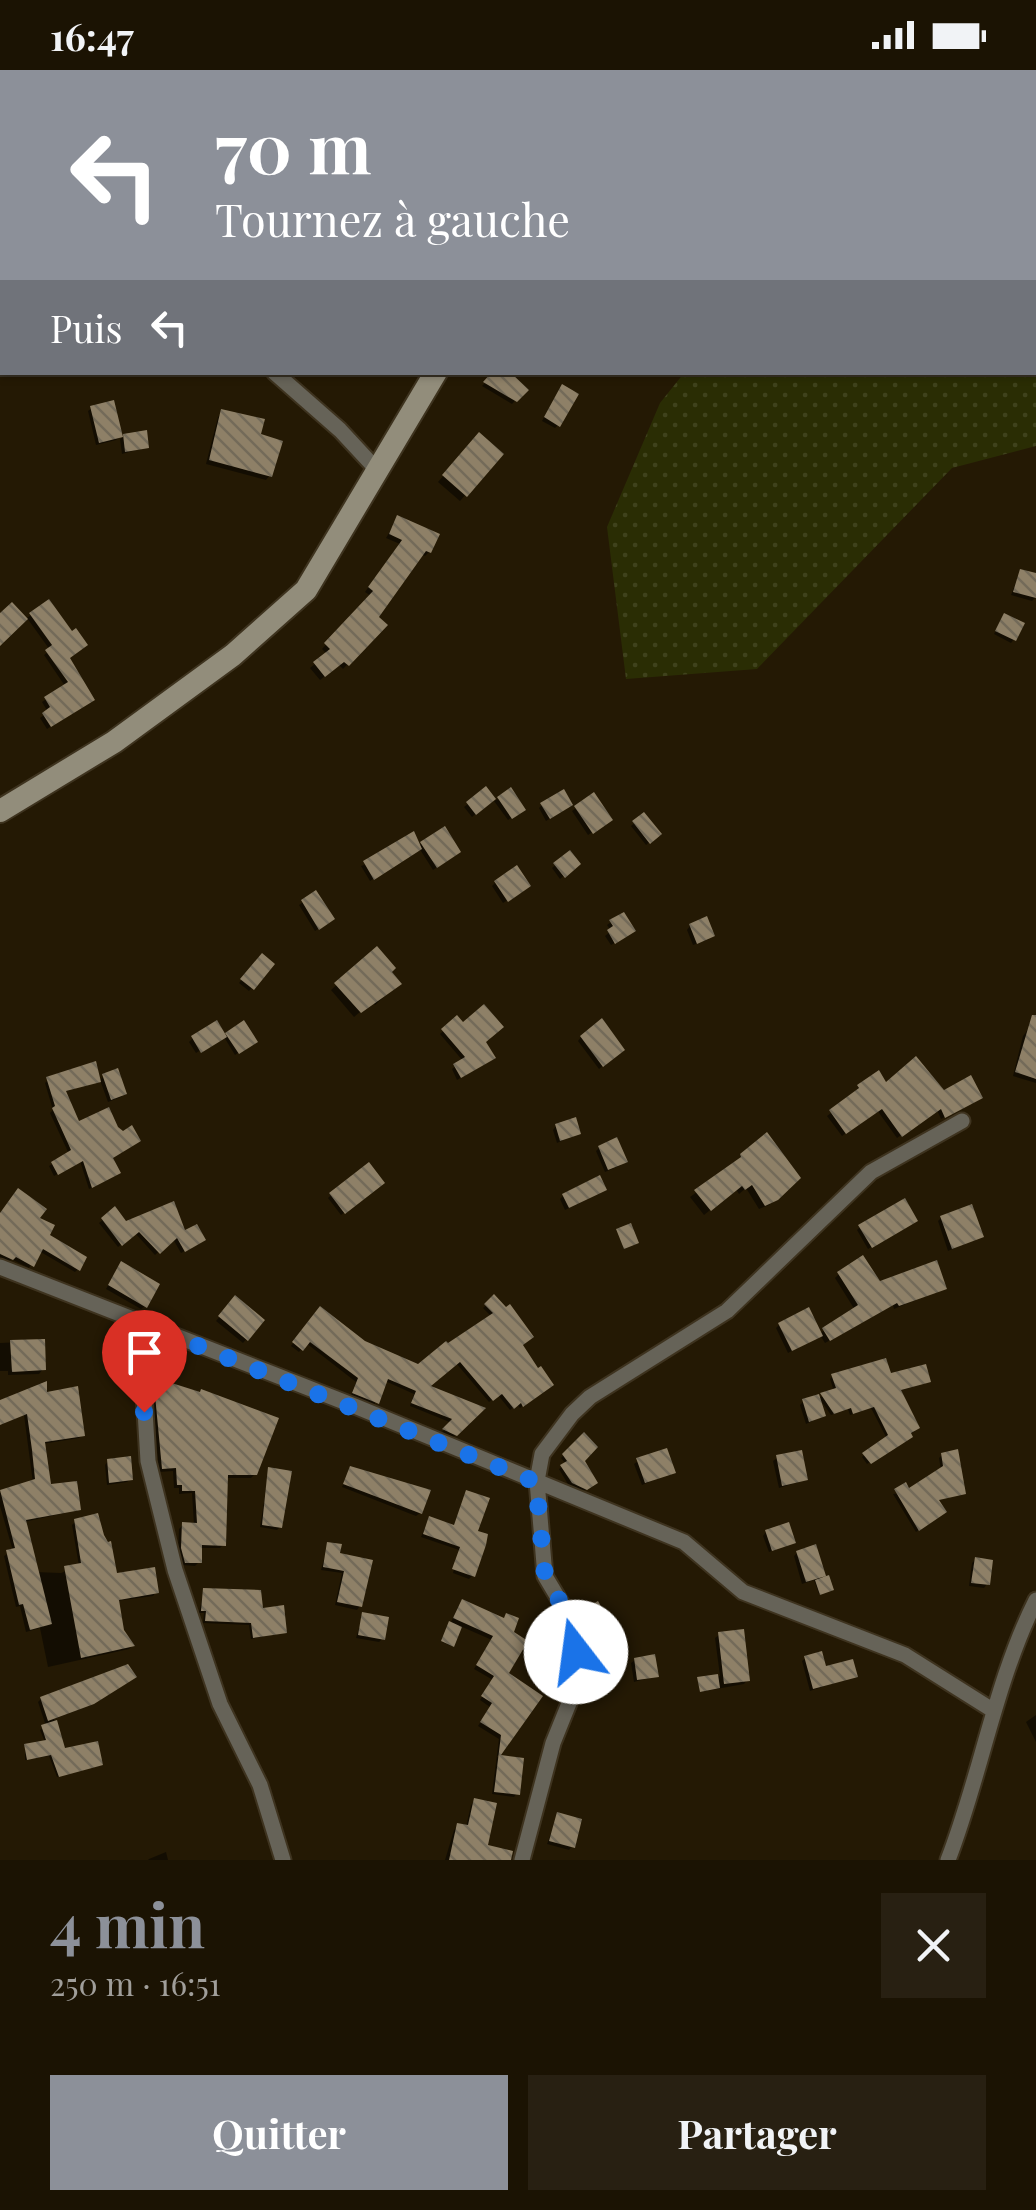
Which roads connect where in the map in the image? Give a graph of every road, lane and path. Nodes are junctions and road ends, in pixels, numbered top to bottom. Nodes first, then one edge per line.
1 (277, 375) edge
2 (434, 375) edge
3 (378, 470) junction
4 (0, 811) edge
5 (962, 1122) dead end
6 (0, 1267) edge
7 (156, 1329) junction
8 (536, 1482) junction
9 (1036, 1600) edge
10 (994, 1711) junction
11 (283, 1860) edge
12 (522, 1860) edge
13 (948, 1860) edge

1 - 3 street
2 - 3 street
3 - 4 street
5 - 8 street
6 - 7 street
7 - 8 street
7 - 11 street
8 - 10 street
8 - 12 street
9 - 10 street
10 - 13 street

